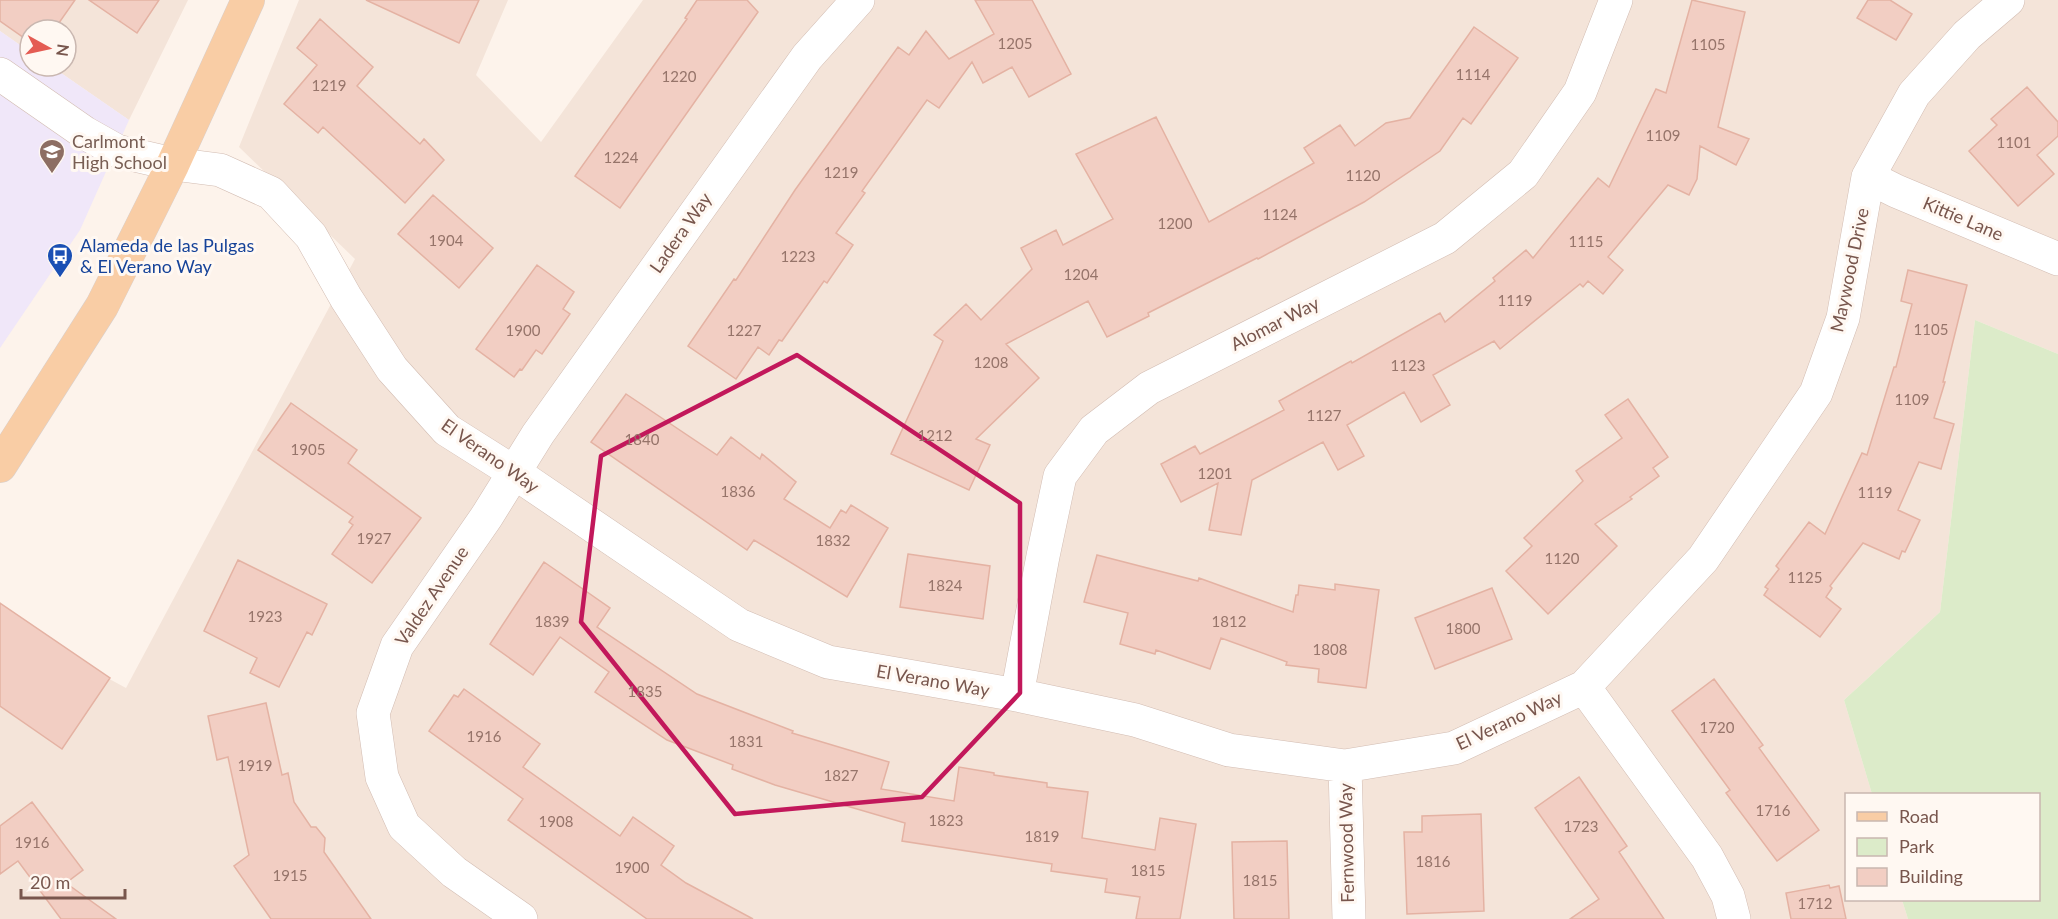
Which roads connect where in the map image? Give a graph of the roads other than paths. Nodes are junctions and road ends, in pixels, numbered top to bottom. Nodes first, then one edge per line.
1 (248, 0) edge
2 (858, 0) edge
3 (1616, 0) edge
4 (2008, 0) edge
5 (0, 74) edge
6 (173, 164) junction
7 (1868, 177) junction
8 (2058, 259) edge
9 (0, 466) edge
10 (515, 473) junction
11 (1584, 687) junction
12 (1017, 696) junction
13 (1345, 766) junction
14 (521, 919) edge
15 (1349, 919) edge
16 (1734, 919) edge

1 - 6 main road
2 - 10 street, Ladera Way
3 - 12 street, Alomar Way
4 - 7 street, Maywood Drive
5 - 6 street, El Verano Way
6 - 9 main road
6 - 10 street, El Verano Way
7 - 8 street, Kittie Lane
7 - 11 street, Maywood Drive
10 - 12 street, El Verano Way
10 - 14 street, Valdez Avenue
11 - 13 street, El Verano Way
11 - 16 street, El Verano Way
12 - 13 street, El Verano Way
13 - 15 street, Fernwood Way

